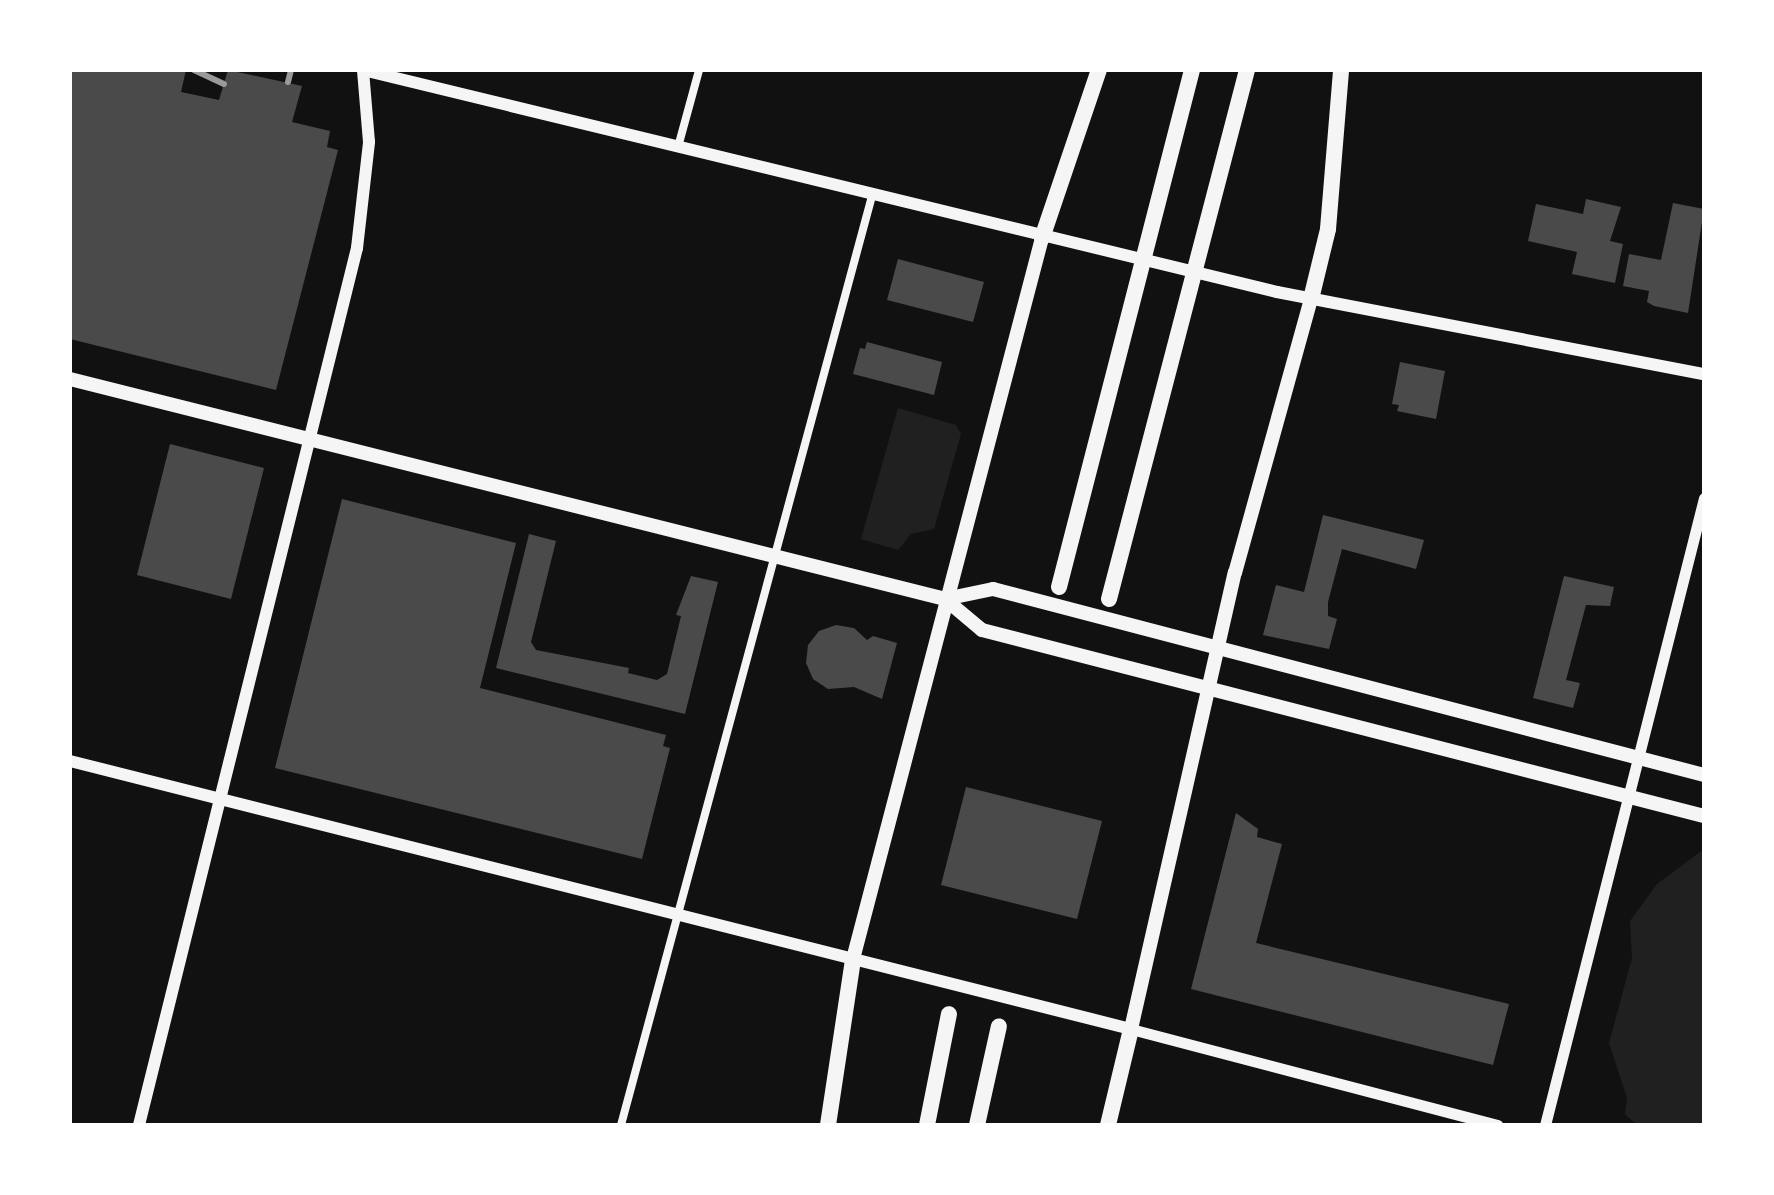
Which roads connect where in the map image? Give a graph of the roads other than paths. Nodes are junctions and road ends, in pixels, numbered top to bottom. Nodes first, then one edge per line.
1 (363, 70) edge
2 (699, 70) edge
3 (1099, 70) edge
4 (1192, 70) edge
5 (1247, 70) edge
6 (1341, 70) edge
7 (678, 147) junction
8 (872, 196) junction
9 (1042, 238) junction
10 (1311, 299) junction
11 (1704, 374) edge
12 (70, 379) edge
13 (308, 438) junction
14 (1704, 498) edge
15 (774, 558) junction
16 (1059, 587) dead end
17 (945, 599) junction
18 (1109, 599) dead end
19 (1217, 650) junction
20 (1209, 690) junction
21 (1638, 759) junction
22 (70, 761) edge
23 (1704, 775) edge
24 (1629, 798) junction
25 (221, 799) junction
26 (1704, 816) edge
27 (677, 915) junction
28 (853, 959) junction
29 (949, 1014) dead end
30 (999, 1026) dead end
31 (1131, 1029) junction
32 (139, 1125) edge
33 (621, 1125) edge
34 (828, 1125) edge
35 (927, 1125) edge
36 (977, 1125) edge
37 (1108, 1125) edge
38 (1498, 1125) edge
39 (1545, 1125) edge

1 - 7 main road
1 - 13 main road
2 - 7 street
3 - 9 highway
4 - 16 highway
5 - 18 highway
6 - 10 highway
7 - 8 main road
8 - 9 main road
8 - 15 street
9 - 10 main road
9 - 17 main road
10 - 11 main road
10 - 19 main road
12 - 13 main road
13 - 15 main road
13 - 25 main road
14 - 21 street
15 - 17 main road
15 - 27 street
17 - 19 main road
17 - 20 main road
17 - 28 main road
19 - 20 main road
19 - 21 main road
20 - 24 main road
20 - 31 main road
21 - 23 main road
21 - 24 street
22 - 25 main road
24 - 26 main road
24 - 39 street
25 - 27 main road
25 - 32 main road
27 - 28 main road
27 - 33 street
28 - 31 main road
28 - 34 highway
29 - 35 highway
30 - 36 highway
31 - 37 highway
31 - 38 street

